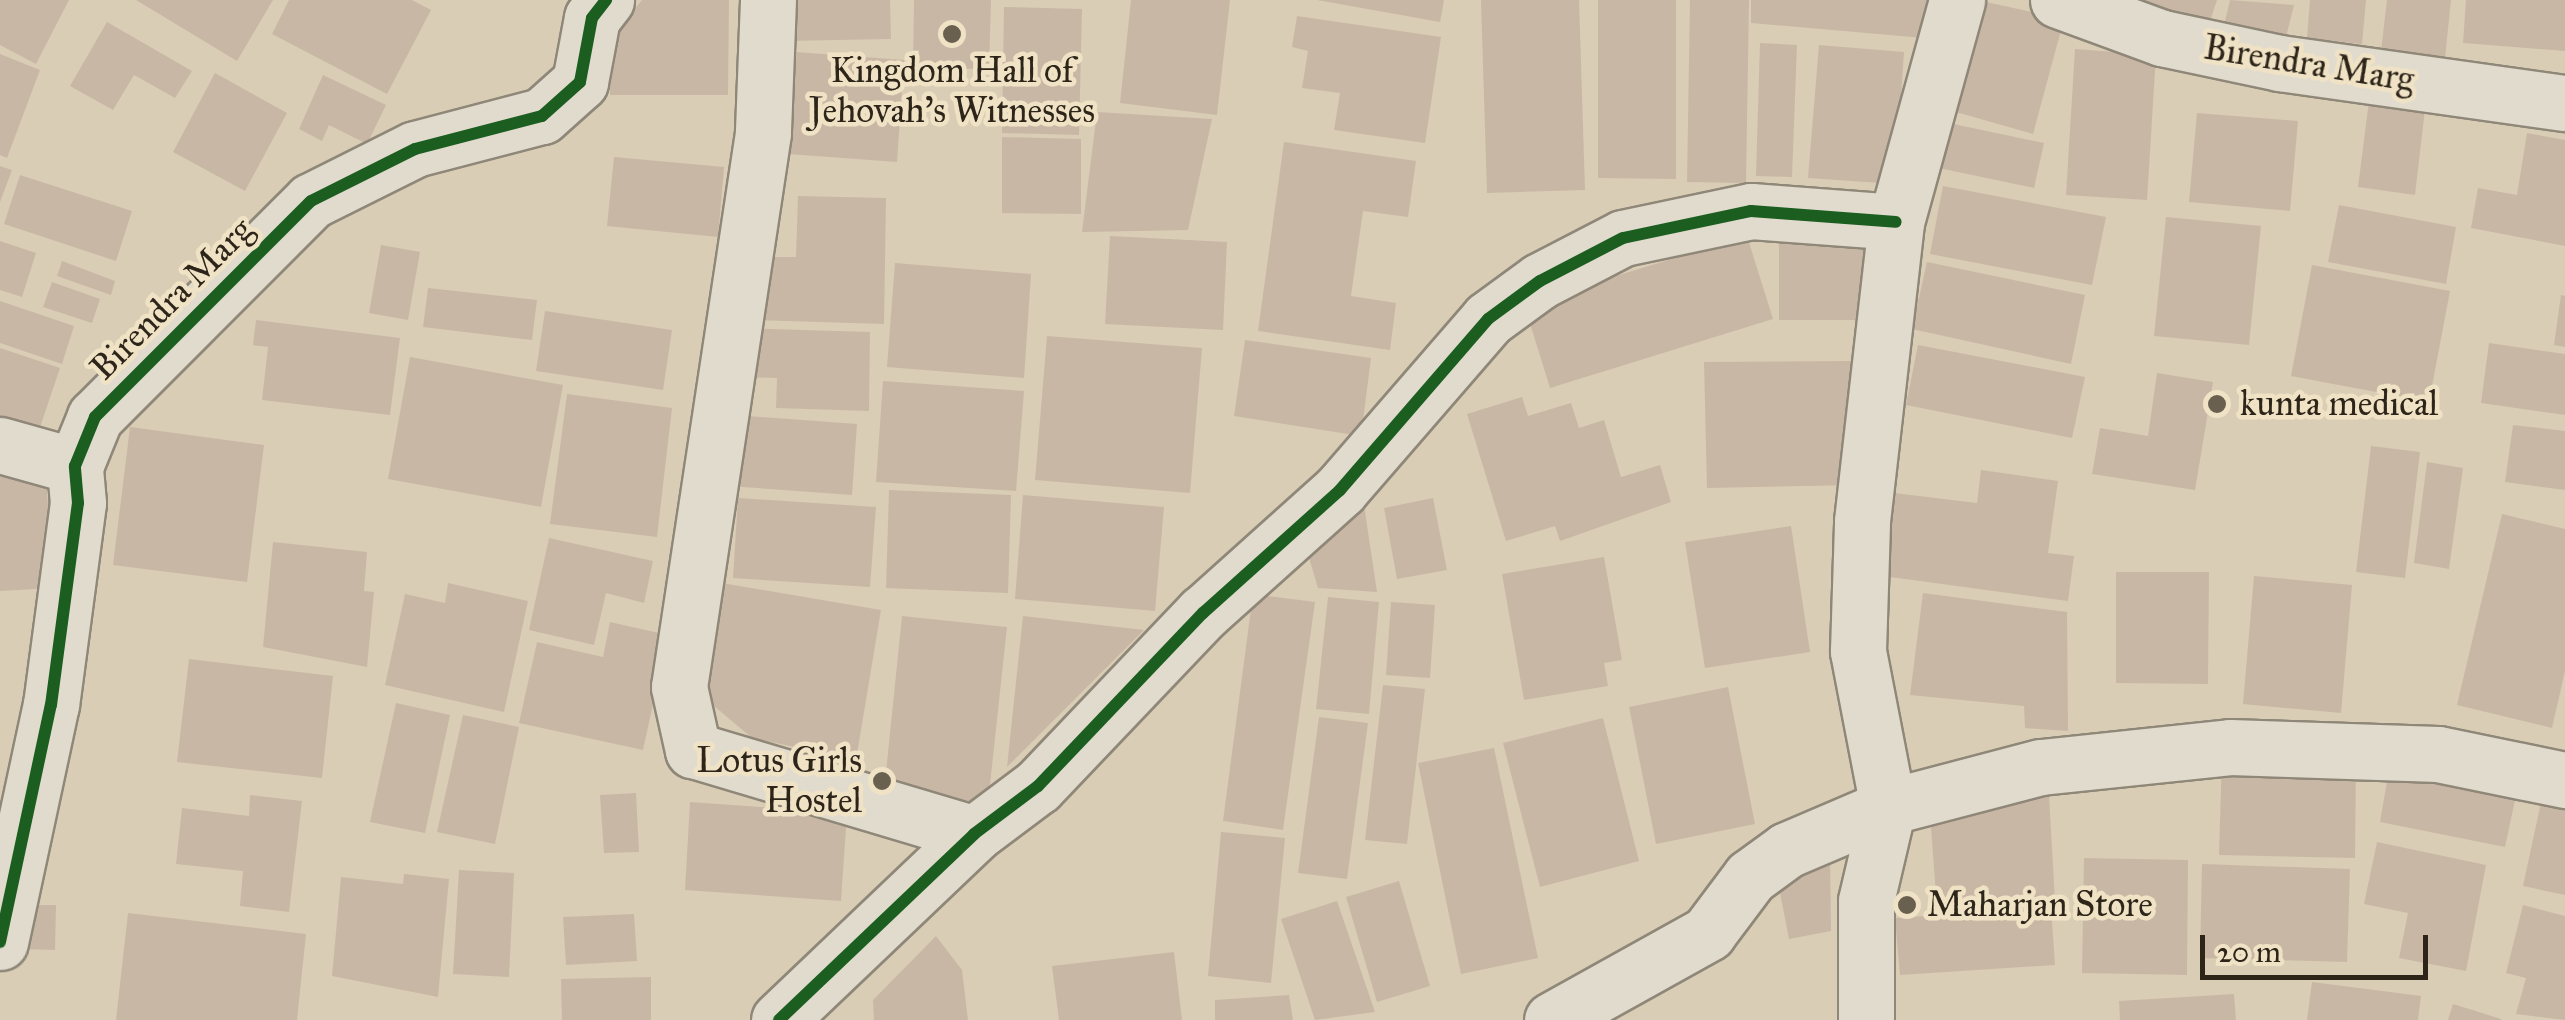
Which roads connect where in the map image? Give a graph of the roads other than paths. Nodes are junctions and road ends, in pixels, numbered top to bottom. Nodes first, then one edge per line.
1 (606, 0) edge
2 (768, 0) edge
3 (1957, 0) edge
4 (2058, 0) edge
5 (2565, 103) edge
6 (1896, 222) junction
7 (0, 445) edge
8 (75, 466) junction
9 (2565, 780) edge
10 (1888, 807) junction
11 (974, 834) junction
12 (0, 942) edge
13 (778, 1020) edge
14 (1552, 1020) edge
15 (1866, 1020) edge

1 - 8 street, Birendra Marg
2 - 11 street
3 - 6 street
4 - 5 street, Birendra Marg
6 - 10 street
6 - 11 street
7 - 8 street
8 - 12 street, Birendra Marg
9 - 10 street
10 - 14 street
10 - 15 street
11 - 13 street

